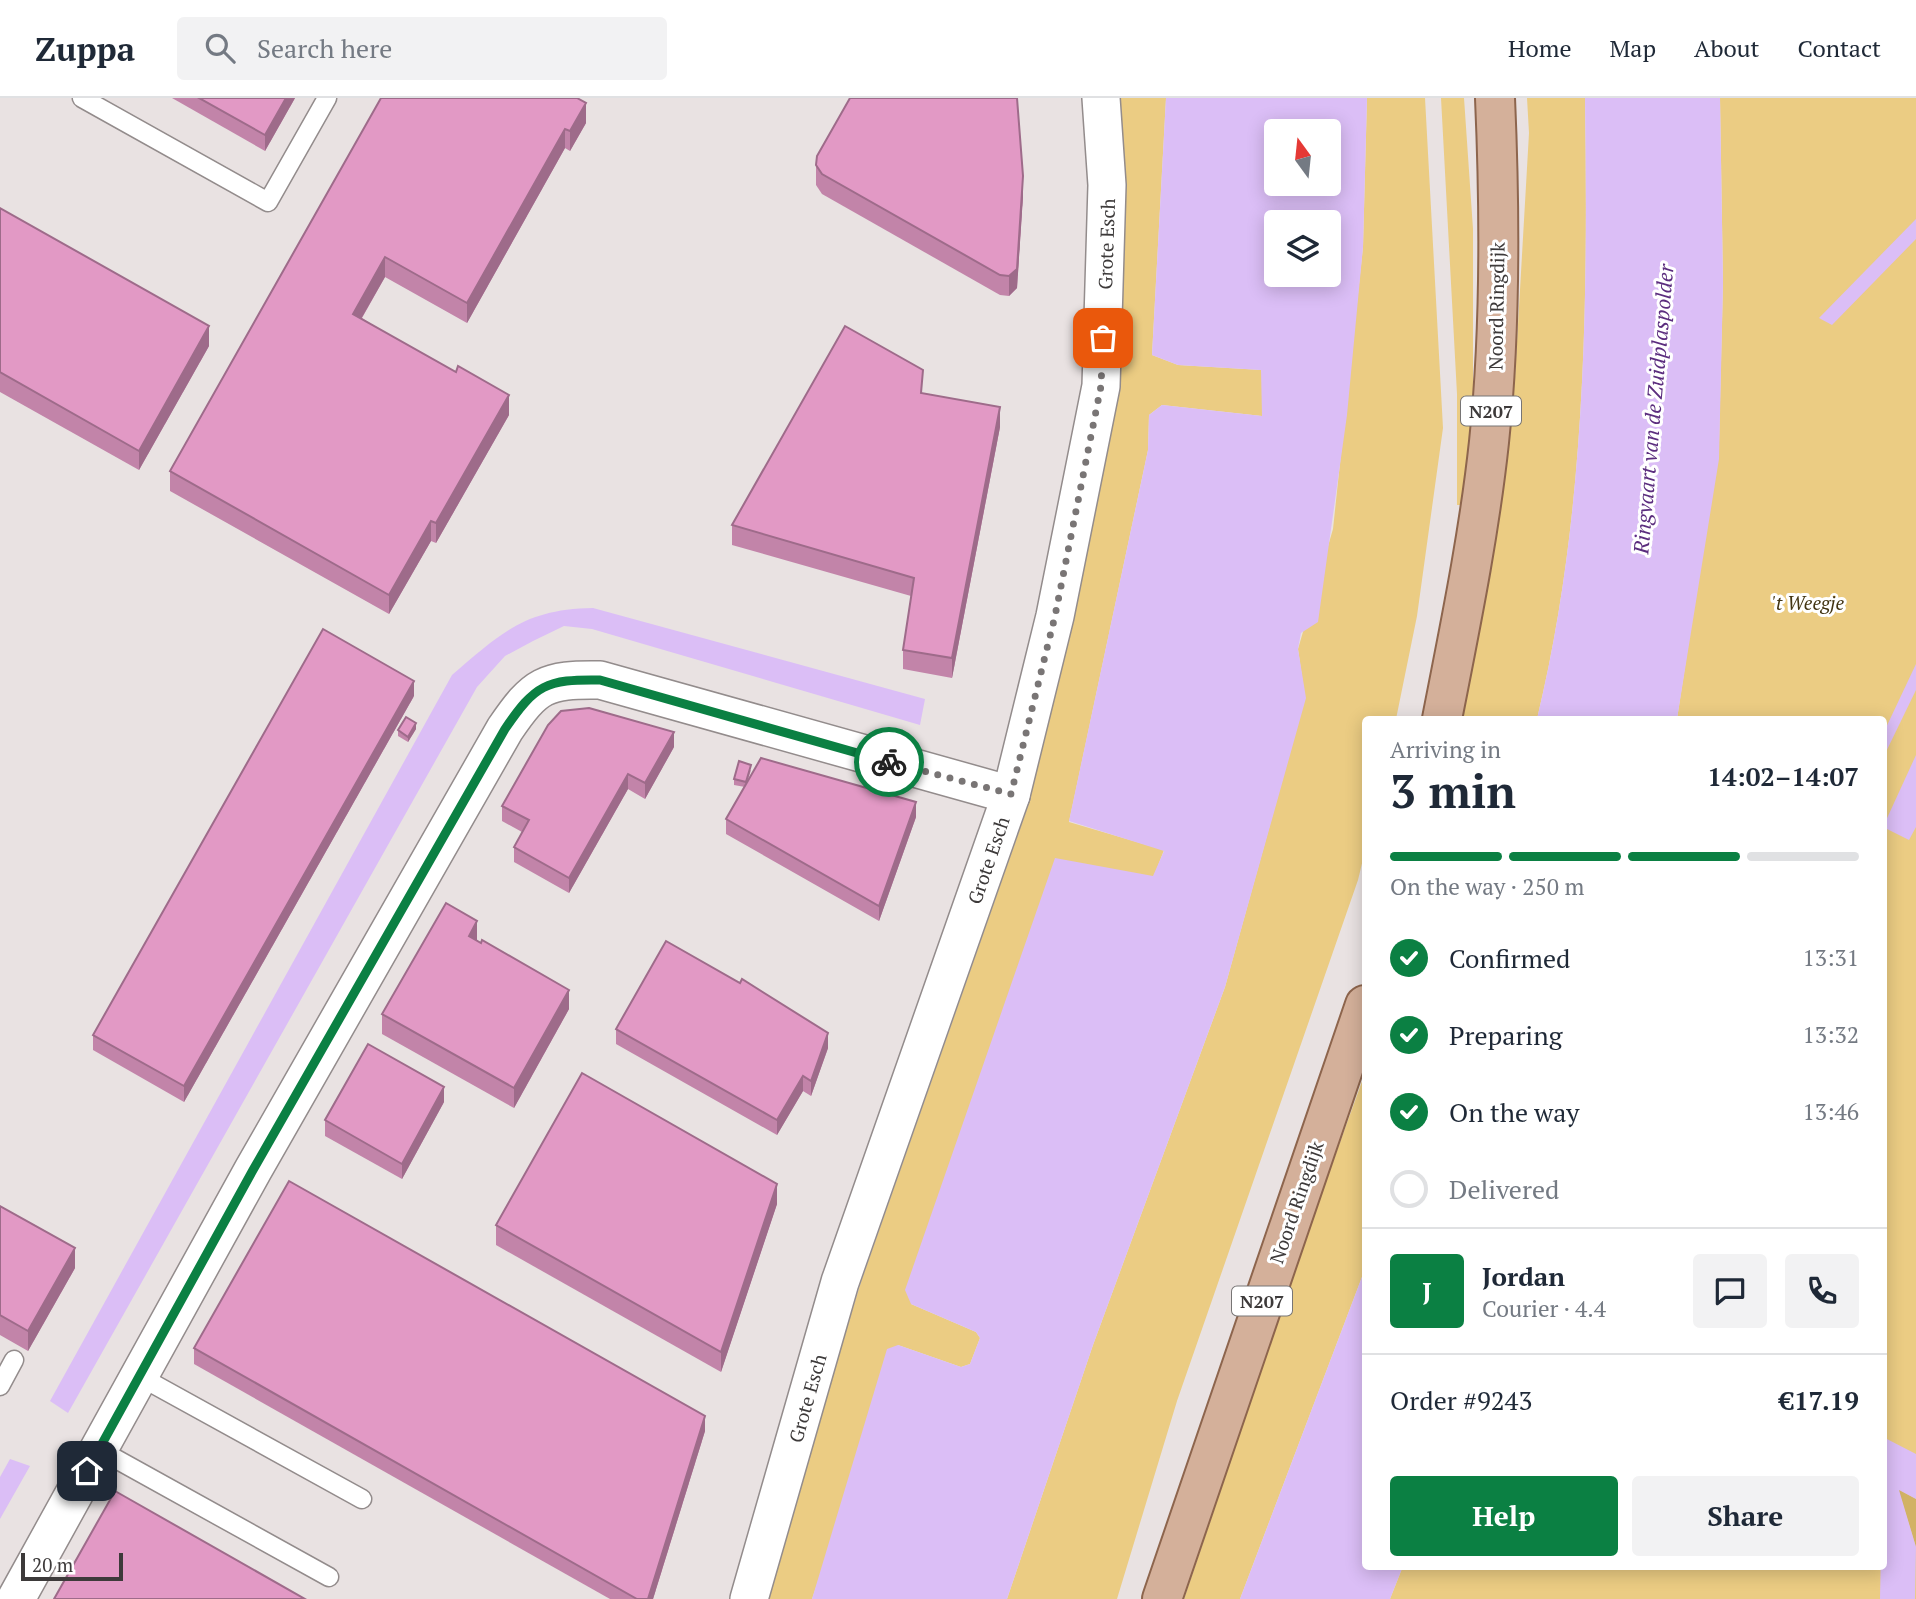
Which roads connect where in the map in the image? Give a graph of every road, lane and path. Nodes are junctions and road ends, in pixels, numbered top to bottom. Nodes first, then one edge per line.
1 (82, 98) edge
2 (327, 98) edge
3 (1101, 98) edge
4 (1494, 98) edge
5 (1443, 716) edge
6 (1011, 794) junction
7 (1362, 1014) edge
8 (14, 1360) dead end
9 (139, 1376) junction
10 (0, 1386) edge
11 (99, 1449) junction
12 (362, 1499) dead end
13 (329, 1577) dead end
14 (16, 1599) edge
15 (749, 1599) edge
16 (1162, 1599) edge

1 - 2 lane
3 - 6 street, Grote Esch
4 - 5 main road, Noord Ringdijk / N207
6 - 9 street
6 - 15 street, Grote Esch
7 - 16 main road, Noord Ringdijk / N207
8 - 10 lane
9 - 11 street
9 - 12 lane
11 - 13 lane
11 - 14 street

